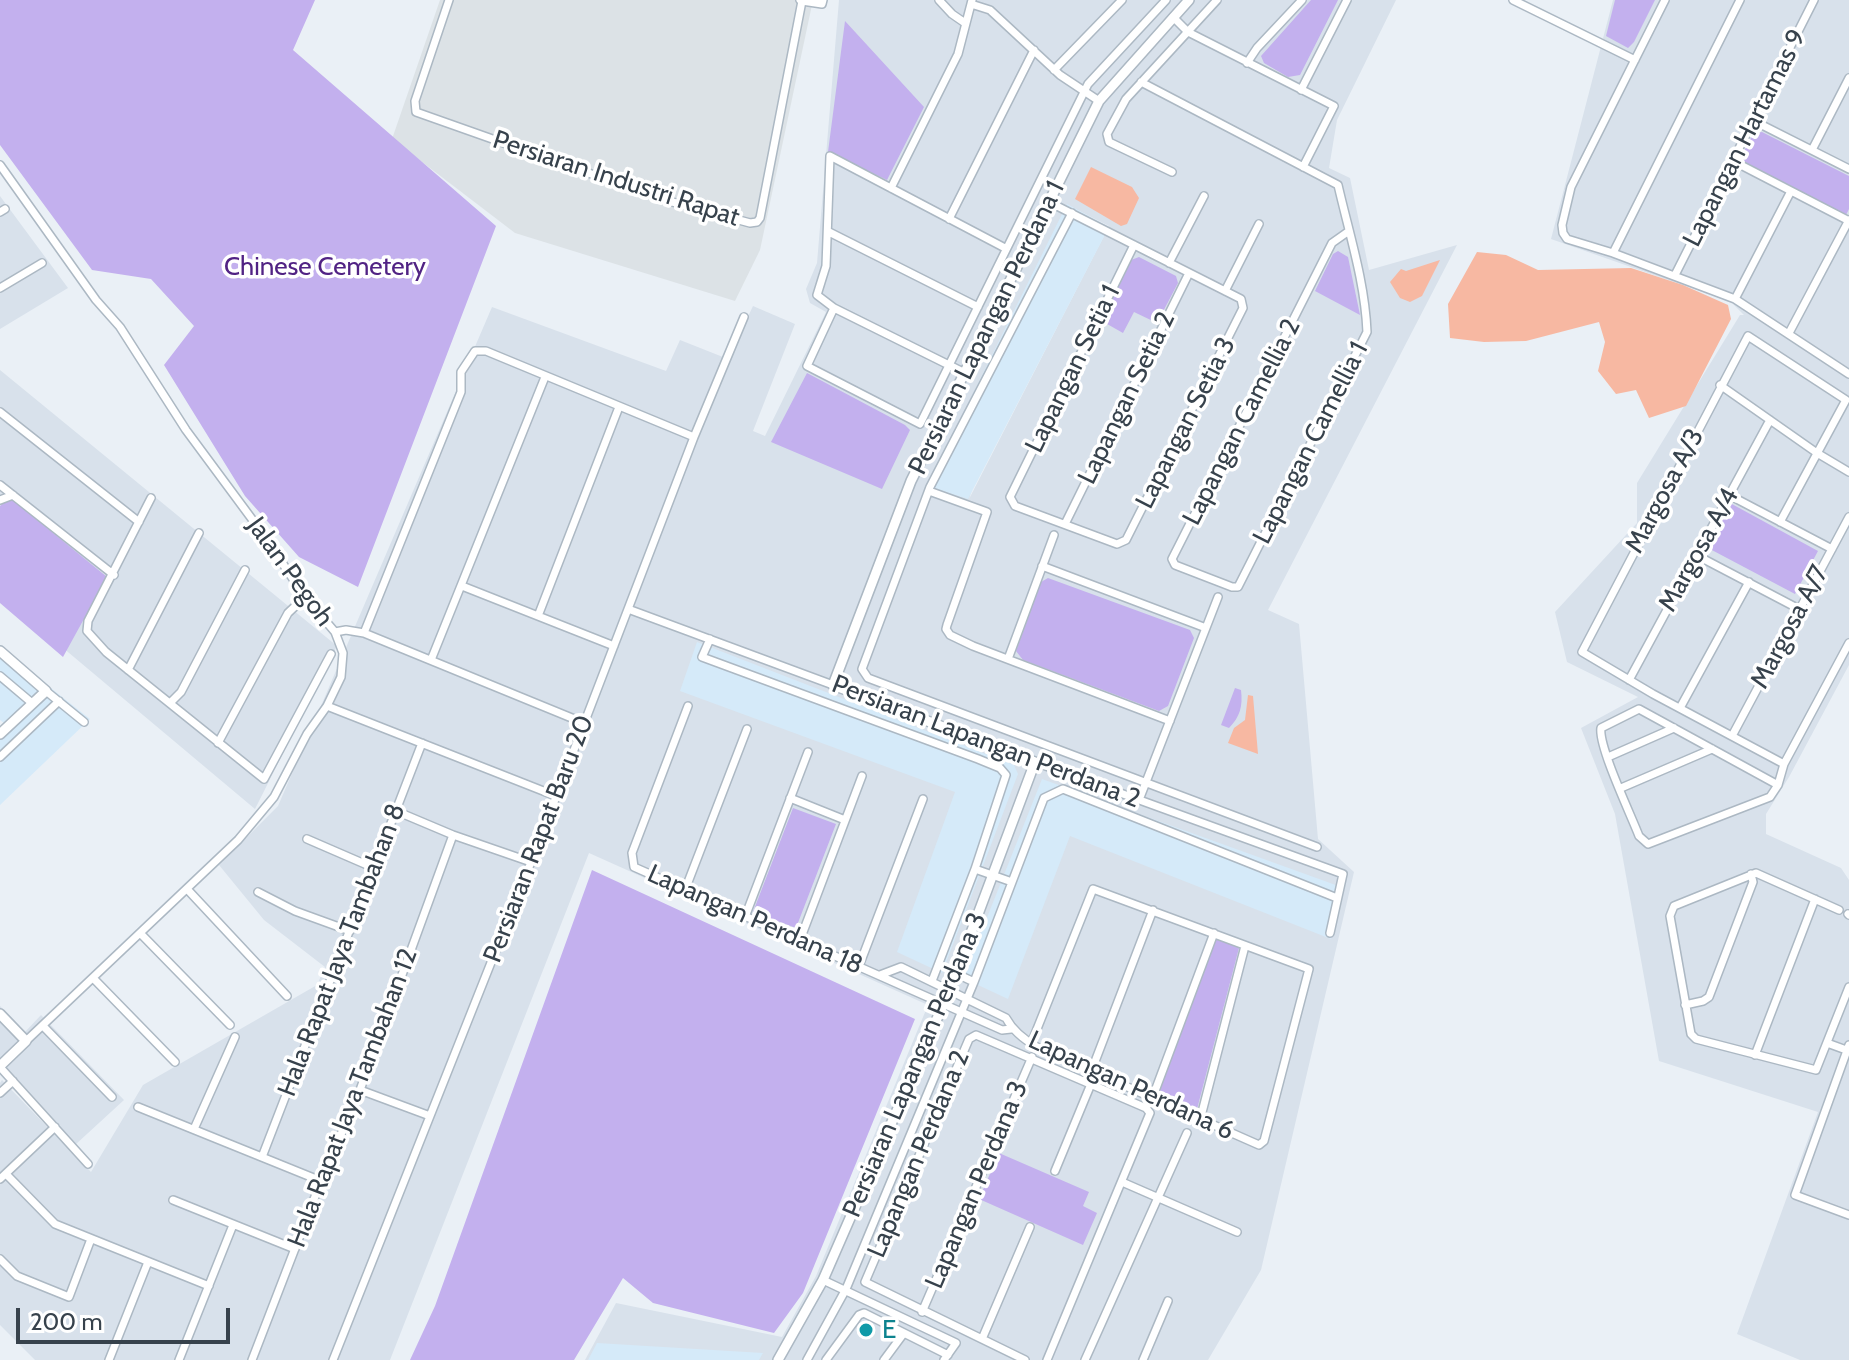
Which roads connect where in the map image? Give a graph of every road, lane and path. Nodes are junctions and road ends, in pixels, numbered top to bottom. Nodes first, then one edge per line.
1 (449, 0) edge
2 (801, 0) edge
3 (939, 0) edge
4 (1122, 0) edge
5 (1166, 0) edge
6 (1189, 0) edge
7 (1217, 0) edge
8 (1302, 0) edge
9 (1347, 0) edge
10 (1513, 0) edge
11 (1665, 0) edge
12 (1740, 0) edge
13 (1814, 0) edge
14 (822, 2) edge
15 (971, 2) edge
16 (1173, 17) junction
17 (965, 23) junction
18 (1188, 32) junction
19 (1034, 50) junction
20 (1635, 60) junction
21 (1247, 63) junction
22 (1054, 70) junction
23 (1849, 78) edge
24 (1141, 82) junction
25 (1301, 90) junction
26 (1085, 92) junction
27 (1099, 101) junction
28 (1754, 121) junction
29 (1812, 150) junction
30 (1733, 161) junction
31 (0, 165) edge
32 (1303, 167) junction
33 (1849, 169) edge
34 (1172, 172) dead end
35 (891, 188) junction
36 (1791, 191) junction
37 (1204, 196) dead end
38 (1049, 202) junction
39 (1072, 213) junction
40 (949, 219) junction
41 (1849, 220) edge
42 (1259, 224) dead end
43 (1349, 231) junction
44 (829, 232) junction
45 (1134, 245) junction
46 (1005, 248) junction
47 (1613, 253) junction
48 (42, 263) dead end
49 (1169, 263) junction
50 (1189, 273) junction
51 (1675, 275) junction
52 (0, 288) edge
53 (1225, 291) junction
54 (1735, 299) junction
55 (978, 307) junction
56 (834, 308) junction
57 (744, 317) dead end
58 (1789, 333) junction
59 (1849, 362) edge
60 (947, 366) junction
61 (1847, 372) edge
62 (965, 373) junction
63 (545, 377) junction
64 (1720, 385) junction
65 (619, 407) junction
66 (0, 412) edge
67 (1770, 420) junction
68 (694, 437) junction
69 (1817, 453) junction
70 (1849, 472) edge
71 (911, 481) junction
72 (0, 485) edge
73 (930, 489) junction
74 (13, 495) junction
75 (1729, 495) junction
76 (151, 498) dead end
77 (0, 500) edge
78 (1849, 517) edge
79 (139, 522) junction
80 (1780, 522) junction
81 (1065, 524) junction
82 (199, 533) dead end
83 (1054, 535) dead end
84 (1832, 549) junction
85 (1696, 555) junction
86 (1042, 566) junction
87 (245, 570) dead end
88 (114, 575) junction
89 (1749, 582) junction
90 (462, 586) junction
91 (1232, 587) joint
92 (305, 597) junction
93 (1218, 597) dead end
94 (628, 609) junction
95 (1799, 609) junction
96 (538, 616) junction
97 (1206, 628) junction
98 (335, 632) junction
99 (364, 633) junction
100 (710, 639) junction
101 (1849, 643) edge
102 (614, 646) junction
103 (0, 651) edge
104 (331, 654) dead end
105 (1008, 659) junction
106 (431, 660) junction
107 (128, 670) junction
108 (0, 676) edge
109 (1629, 680) junction
110 (833, 685) junction
111 (46, 691) junction
112 (59, 701) junction
113 (32, 703) junction
114 (170, 703) junction
115 (327, 706) junction
116 (688, 706) dead end
117 (1680, 708) junction
118 (1170, 721) junction
119 (84, 722) dead end
120 (584, 723) junction
121 (1674, 728) junction
122 (747, 729) dead end
123 (0, 734) edge
124 (1732, 736) junction
125 (218, 743) junction
126 (422, 743) junction
127 (1712, 749) junction
128 (808, 752) dead end
129 (0, 757) edge
130 (1608, 757) junction
131 (1035, 762) junction
132 (1784, 764) junction
133 (862, 776) dead end
134 (1146, 783) junction
135 (1778, 785) junction
136 (1621, 788) junction
137 (556, 796) junction
138 (790, 798) junction
139 (923, 799) dead end
140 (1139, 800) junction
141 (396, 811) junction
142 (1171, 812) junction
143 (845, 820) junction
144 (1164, 830) junction
145 (453, 835) junction
146 (307, 839) dead end
147 (1260, 844) junction
148 (1317, 847) dead end
149 (531, 862) junction
150 (1253, 863) junction
151 (374, 868) junction
152 (975, 869) junction
153 (1751, 874) junction
154 (994, 875) junction
155 (1012, 882) junction
156 (187, 889) junction
157 (685, 890) junction
158 (258, 892) dead end
159 (1337, 898) junction
160 (1815, 899) junction
161 (1153, 910) junction
162 (1839, 910) dead end
163 (745, 917) junction
164 (350, 931) junction
165 (140, 933) junction
166 (1214, 933) junction
167 (1330, 933) dead end
168 (800, 940) junction
169 (1245, 946) junction
170 (859, 966) junction
171 (957, 974) junction
172 (880, 975) junction
173 (93, 978) junction
174 (932, 981) junction
175 (974, 982) junction
176 (1849, 987) edge
177 (950, 989) junction
178 (287, 996) dead end
179 (968, 997) junction
180 (944, 1003) junction
181 (1685, 1005) junction
182 (962, 1011) junction
183 (0, 1014) edge
184 (230, 1025) dead end
185 (43, 1026) junction
186 (1011, 1029) junction
187 (235, 1037) dead end
188 (26, 1041) junction
189 (1827, 1043) junction
190 (1034, 1045) junction
191 (1848, 1049) edge
192 (1755, 1055) junction
193 (1031, 1058) junction
194 (175, 1062) dead end
195 (0, 1067) edge
196 (1091, 1072) junction
197 (13, 1081) junction
198 (1091, 1084) junction
199 (360, 1090) junction
200 (0, 1093) edge
201 (112, 1097) dead end
202 (1152, 1099) junction
203 (138, 1107) dead end
204 (430, 1116) junction
205 (1200, 1120) junction
206 (55, 1127) junction
207 (194, 1129) junction
208 (1187, 1133) dead end
209 (262, 1157) junction
210 (88, 1164) dead end
211 (1055, 1171) dead end
212 (3, 1176) edge
213 (321, 1181) junction
214 (1122, 1182) junction
215 (1159, 1197) junction
216 (173, 1200) dead end
217 (1848, 1213) edge
218 (233, 1225) junction
219 (1030, 1227) dead end
220 (1237, 1232) dead end
221 (91, 1239) junction
222 (295, 1249) junction
223 (0, 1259) edge
224 (148, 1262) junction
225 (823, 1280) junction
226 (209, 1286) junction
227 (846, 1289) junction
228 (1168, 1301) dead end
229 (922, 1312) junction
230 (904, 1333) junction
231 (982, 1339) junction
232 (946, 1357) edge
233 (109, 1360) edge
234 (179, 1360) edge
235 (252, 1360) edge
236 (333, 1360) edge
237 (778, 1360) edge
238 (807, 1360) edge
239 (826, 1360) edge
240 (884, 1360) edge
241 (1025, 1360) edge
242 (1047, 1360) edge
243 (1085, 1360) edge
244 (1143, 1360) edge

1 - 2 street, Persiaran Industri Rapat
2 - 14 street
3 - 17 street
4 - 22 street
5 - 26 street
6 - 16 street, Persiaran Lapangan Perdana 1
7 - 18 street
8 - 21 street
9 - 25 street
10 - 20 street
11 - 20 street
12 - 47 street
13 - 28 street, Lapangan Hartamas 9
15 - 17 street
15 - 19 street
16 - 18 street
16 - 27 street, Persiaran Lapangan Perdana 1
17 - 35 street
18 - 21 street
18 - 24 street
19 - 22 street
19 - 40 street
20 - 47 street
21 - 25 street
22 - 26 street
23 - 29 street
24 - 32 street, Lapangan Camellia 1
24 - 34 street
25 - 32 street
26 - 27 street
26 - 46 street
27 - 38 street, Persiaran Lapangan Perdana 1
28 - 29 street
28 - 30 street, Lapangan Hartamas 9
29 - 33 street
30 - 36 street
30 - 51 street, Lapangan Hartamas 9
31 - 92 street, Jalan Pegoh
32 - 43 street, Lapangan Camellia 1
35 - 40 street
35 - 44 street
36 - 41 street
36 - 54 street
37 - 49 street
38 - 39 street
38 - 62 street, Persiaran Lapangan Perdana 1
39 - 45 street
39 - 73 street
40 - 46 street
41 - 58 street
42 - 53 street
43 - 91 street, Lapangan Camellia 1
43 - 91 street, Lapangan Camellia 2
44 - 55 street
44 - 56 street
45 - 49 street
45 - 81 street, Lapangan Setia 1
46 - 55 street
47 - 51 street
48 - 52 street
49 - 50 street
50 - 53 street
50 - 81 street, Lapangan Setia 2
51 - 54 street
53 - 81 street, Lapangan Setia 3
54 - 58 street
55 - 60 street
56 - 60 street
56 - 60 street
57 - 68 street, Persiaran Rapat Baru 20
58 - 61 street
59 - 61 street
60 - 62 street
62 - 71 street, Persiaran Lapangan Perdana 1
63 - 65 street
63 - 90 street
63 - 99 street
64 - 67 street
64 - 69 street, Margosa A/3
64 - 109 street, Margosa A/3
65 - 68 street
65 - 96 street
66 - 79 street
67 - 69 street
67 - 75 street, Margosa A/4
68 - 94 street, Persiaran Rapat Baru 20
69 - 70 street
69 - 80 street
71 - 73 street
71 - 110 street, Persiaran Lapangan Perdana 1
72 - 74 street
73 - 105 street
73 - 134 street
74 - 77 street
74 - 88 street
75 - 80 street
75 - 85 street, Margosa A/4
76 - 79 street
78 - 84 street, Margosa A/7
79 - 88 street
80 - 84 street
82 - 107 street
83 - 86 street
84 - 95 street, Margosa A/7
85 - 89 street
85 - 109 street, Margosa A/4
86 - 97 street
86 - 105 street
87 - 114 street
88 - 107 street
89 - 95 street
89 - 117 street
90 - 96 street
90 - 106 street
92 - 98 street, Jalan Pegoh
92 - 125 street
93 - 97 street
94 - 100 street, Persiaran Lapangan Perdana 2
94 - 102 street, Persiaran Rapat Baru 20
95 - 124 street, Margosa A/7
96 - 102 street
97 - 118 street
98 - 99 street
98 - 115 street, Jalan Pegoh
99 - 106 street
100 - 110 street, Persiaran Lapangan Perdana 2
100 - 152 street
101 - 132 street
102 - 120 street, Persiaran Rapat Baru 20
103 - 111 street
104 - 125 street
105 - 118 street
106 - 120 street
107 - 114 street
108 - 113 street
109 - 117 street
110 - 131 street, Persiaran Lapangan Perdana 2
111 - 112 street
111 - 113 street
112 - 119 street
112 - 129 street
113 - 123 street
114 - 125 street
115 - 126 street
115 - 156 street, Jalan Pegoh
116 - 157 street, Lapangan Perdana 18
117 - 124 street
118 - 134 street
120 - 137 street, Persiaran Rapat Baru 20
121 - 127 street
121 - 130 street
121 - 130 street
122 - 157 street
124 - 132 street
126 - 137 street
126 - 141 street, Hala Rapat Jaya Tambahan 8
127 - 135 street
127 - 136 street
128 - 138 street
130 - 136 street
131 - 140 street, Persiaran Lapangan Perdana 2
131 - 154 street, Persiaran Lapangan Perdana 3
132 - 135 street
133 - 143 street
134 - 140 street
134 - 148 street
135 - 136 street
137 - 149 street, Persiaran Rapat Baru 20
138 - 143 street
138 - 163 street
139 - 170 street
140 - 142 street, Persiaran Lapangan Perdana 2
141 - 145 street
141 - 151 street, Hala Rapat Jaya Tambahan 8
142 - 144 street
142 - 147 street, Persiaran Lapangan Perdana 2
143 - 168 street
144 - 150 street
144 - 155 street
145 - 149 street
145 - 199 street, Hala Rapat Jaya Tambahan 12
146 - 151 street
147 - 150 street
147 - 159 street, Persiaran Lapangan Perdana 2
149 - 204 street, Persiaran Rapat Baru 20
150 - 159 street
151 - 164 street, Hala Rapat Jaya Tambahan 8
152 - 154 street
152 - 174 street
153 - 160 street
153 - 181 street
153 - 181 street
154 - 155 street
154 - 171 street, Persiaran Lapangan Perdana 3
155 - 175 street
156 - 165 street, Jalan Pegoh
156 - 178 street
157 - 163 street, Lapangan Perdana 18
158 - 164 street
159 - 167 street
160 - 162 street
160 - 192 street
161 - 166 street
161 - 190 street, Lapangan Perdana 3
161 - 196 street
163 - 168 street, Lapangan Perdana 18
164 - 209 street, Hala Rapat Jaya Tambahan 8
165 - 173 street, Jalan Pegoh
165 - 184 street
166 - 169 street
166 - 202 street
168 - 170 street, Lapangan Perdana 18
169 - 205 street
169 - 205 street, Lapangan Perdana 6
170 - 172 street, Lapangan Perdana 18
171 - 175 street
171 - 177 street, Persiaran Lapangan Perdana 3
172 - 174 street, Lapangan Perdana 18
172 - 180 street, Lapangan Perdana 18
173 - 185 street, Jalan Pegoh
173 - 194 street
174 - 177 street, Lapangan Perdana 18
175 - 179 street
176 - 189 street
177 - 179 street, Lapangan Perdana 6
177 - 180 street, Persiaran Lapangan Perdana 3
179 - 182 street
179 - 186 street, Lapangan Perdana 6
180 - 182 street, Lapangan Perdana 18
180 - 225 street, Persiaran Lapangan Perdana 3
181 - 192 street
182 - 186 street, Lapangan Perdana 6
182 - 227 street
183 - 188 street
185 - 188 street, Jalan Pegoh
185 - 201 street
186 - 190 street, Lapangan Perdana 6
187 - 207 street
188 - 195 street, Jalan Pegoh
189 - 191 street
189 - 192 street
190 - 193 street, Lapangan Perdana 3
190 - 196 street, Lapangan Perdana 6
191 - 217 street
193 - 198 street
193 - 229 street, Lapangan Perdana 3
193 - 229 street, Lapangan Perdana 2
195 - 197 street
196 - 202 street, Lapangan Perdana 6
197 - 200 street
197 - 206 street
198 - 211 street
198 - 214 street
199 - 204 street
199 - 213 street, Hala Rapat Jaya Tambahan 12
202 - 205 street, Lapangan Perdana 6
203 - 207 street
204 - 236 street, Persiaran Rapat Baru 20
206 - 210 street
206 - 212 street
207 - 209 street
208 - 215 street
209 - 213 street
212 - 221 street
213 - 222 street, Hala Rapat Jaya Tambahan 12
214 - 215 street
214 - 242 street
215 - 220 street
215 - 243 street
216 - 218 street
218 - 222 street
218 - 226 street
219 - 231 street
221 - 223 street
221 - 224 street
222 - 235 street, Hala Rapat Jaya Tambahan 12
224 - 226 street
224 - 233 street
225 - 227 street
225 - 237 street, Persiaran Lapangan Perdana 3
226 - 234 street
227 - 232 street
227 - 238 street
228 - 244 street
229 - 231 street
230 - 232 street
230 - 239 street
230 - 240 street
231 - 241 street

